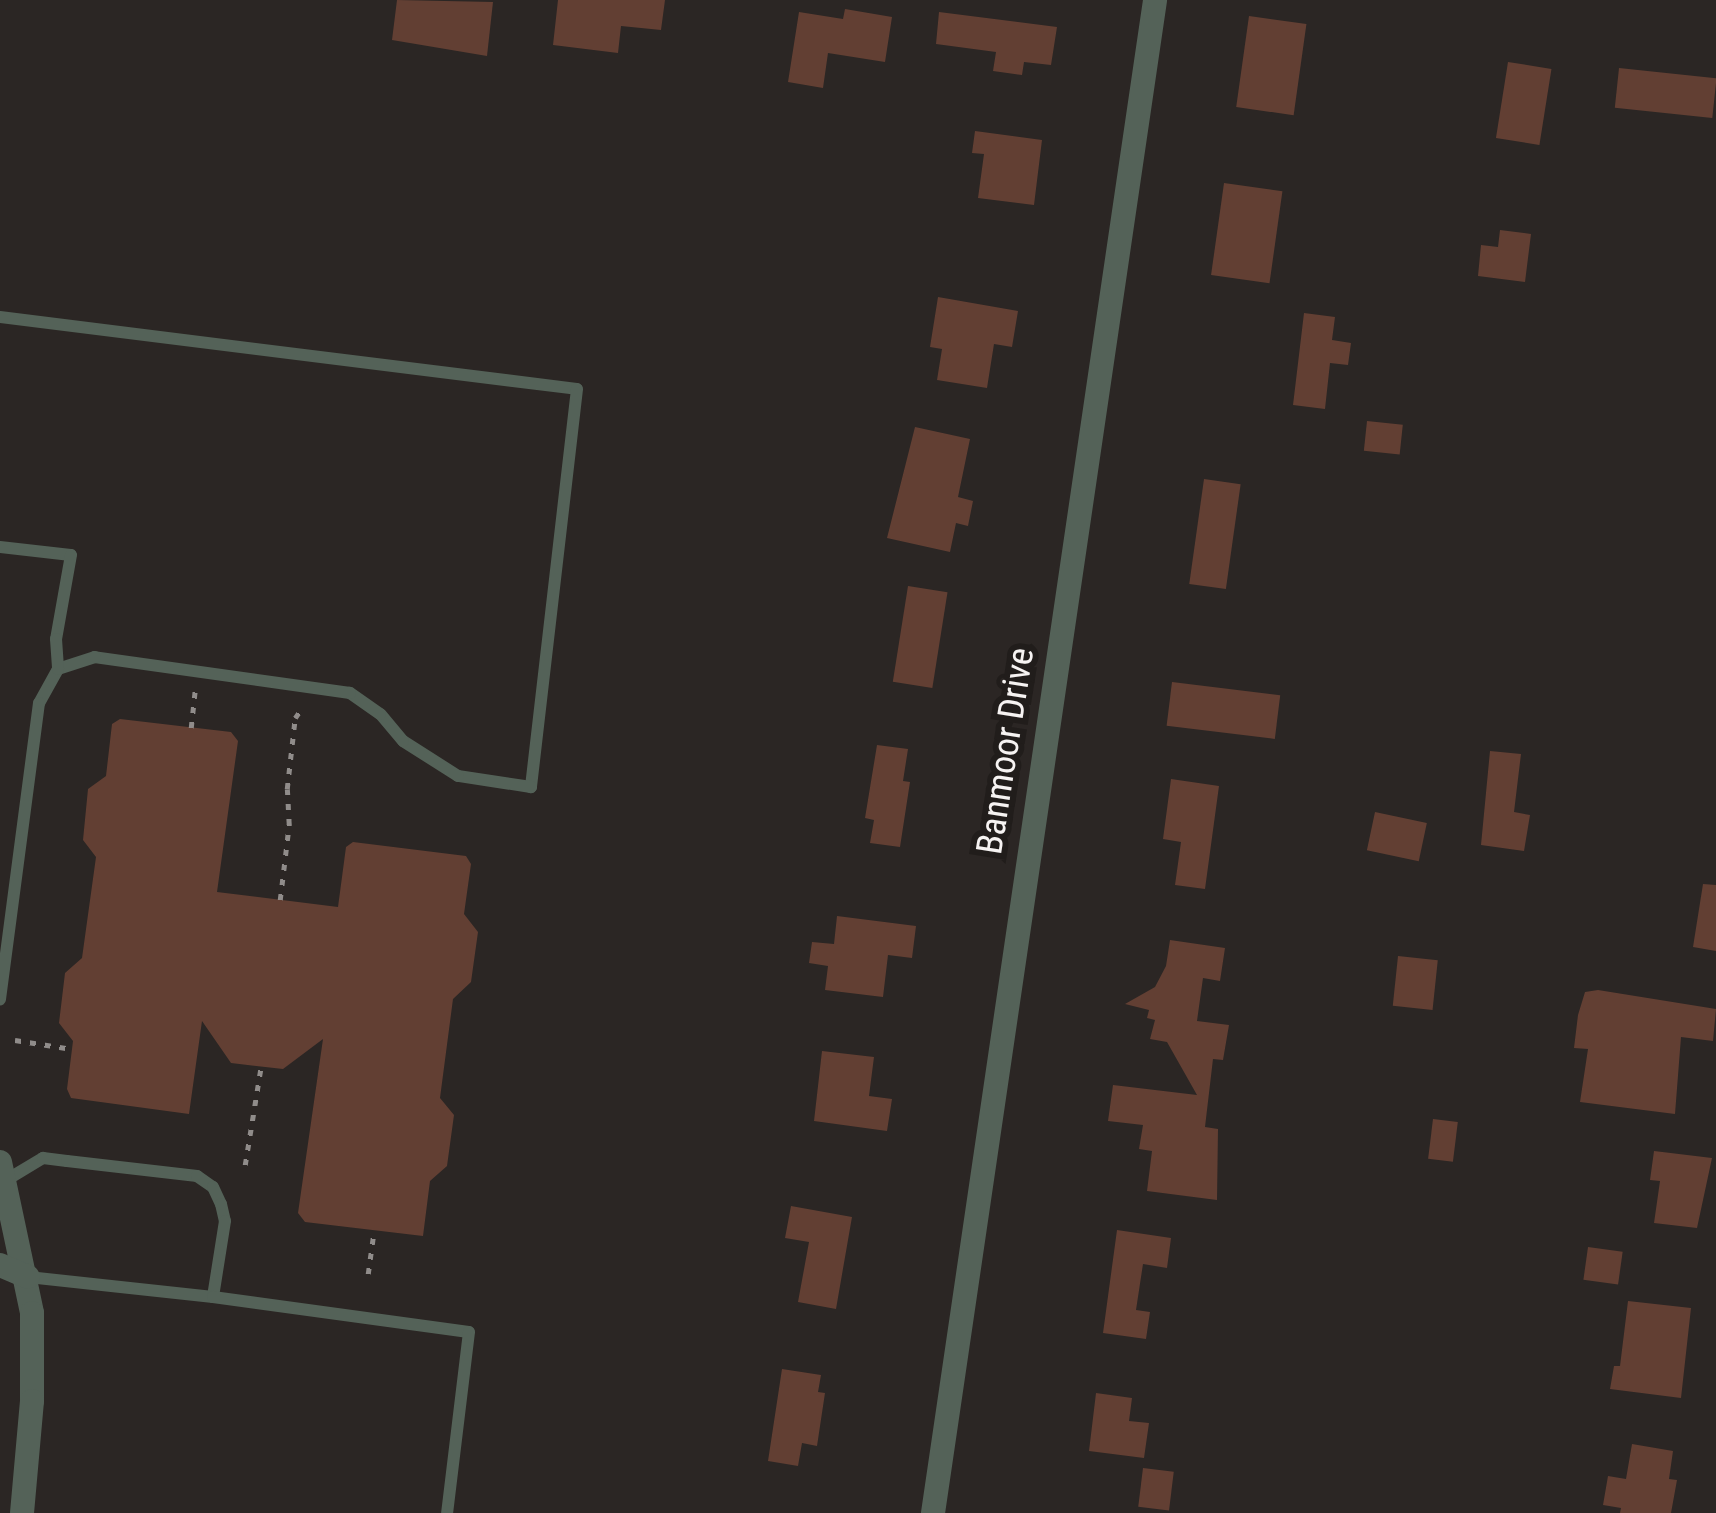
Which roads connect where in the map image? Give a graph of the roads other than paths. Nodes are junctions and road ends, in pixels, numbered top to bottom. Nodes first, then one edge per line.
1 (1155, 0) edge
2 (0, 317) edge
3 (0, 547) edge
4 (58, 669) junction
5 (0, 999) edge
6 (4, 1171) edge
7 (0, 1264) edge
8 (28, 1277) junction
9 (214, 1297) junction
10 (22, 1513) edge
11 (447, 1513) edge
12 (933, 1513) edge

1 - 12 street, Banmoor Drive
2 - 4 lane
3 - 4 lane
4 - 5 lane
6 - 8 street
6 - 9 lane
7 - 8 street
8 - 9 lane
8 - 10 street
9 - 11 lane

